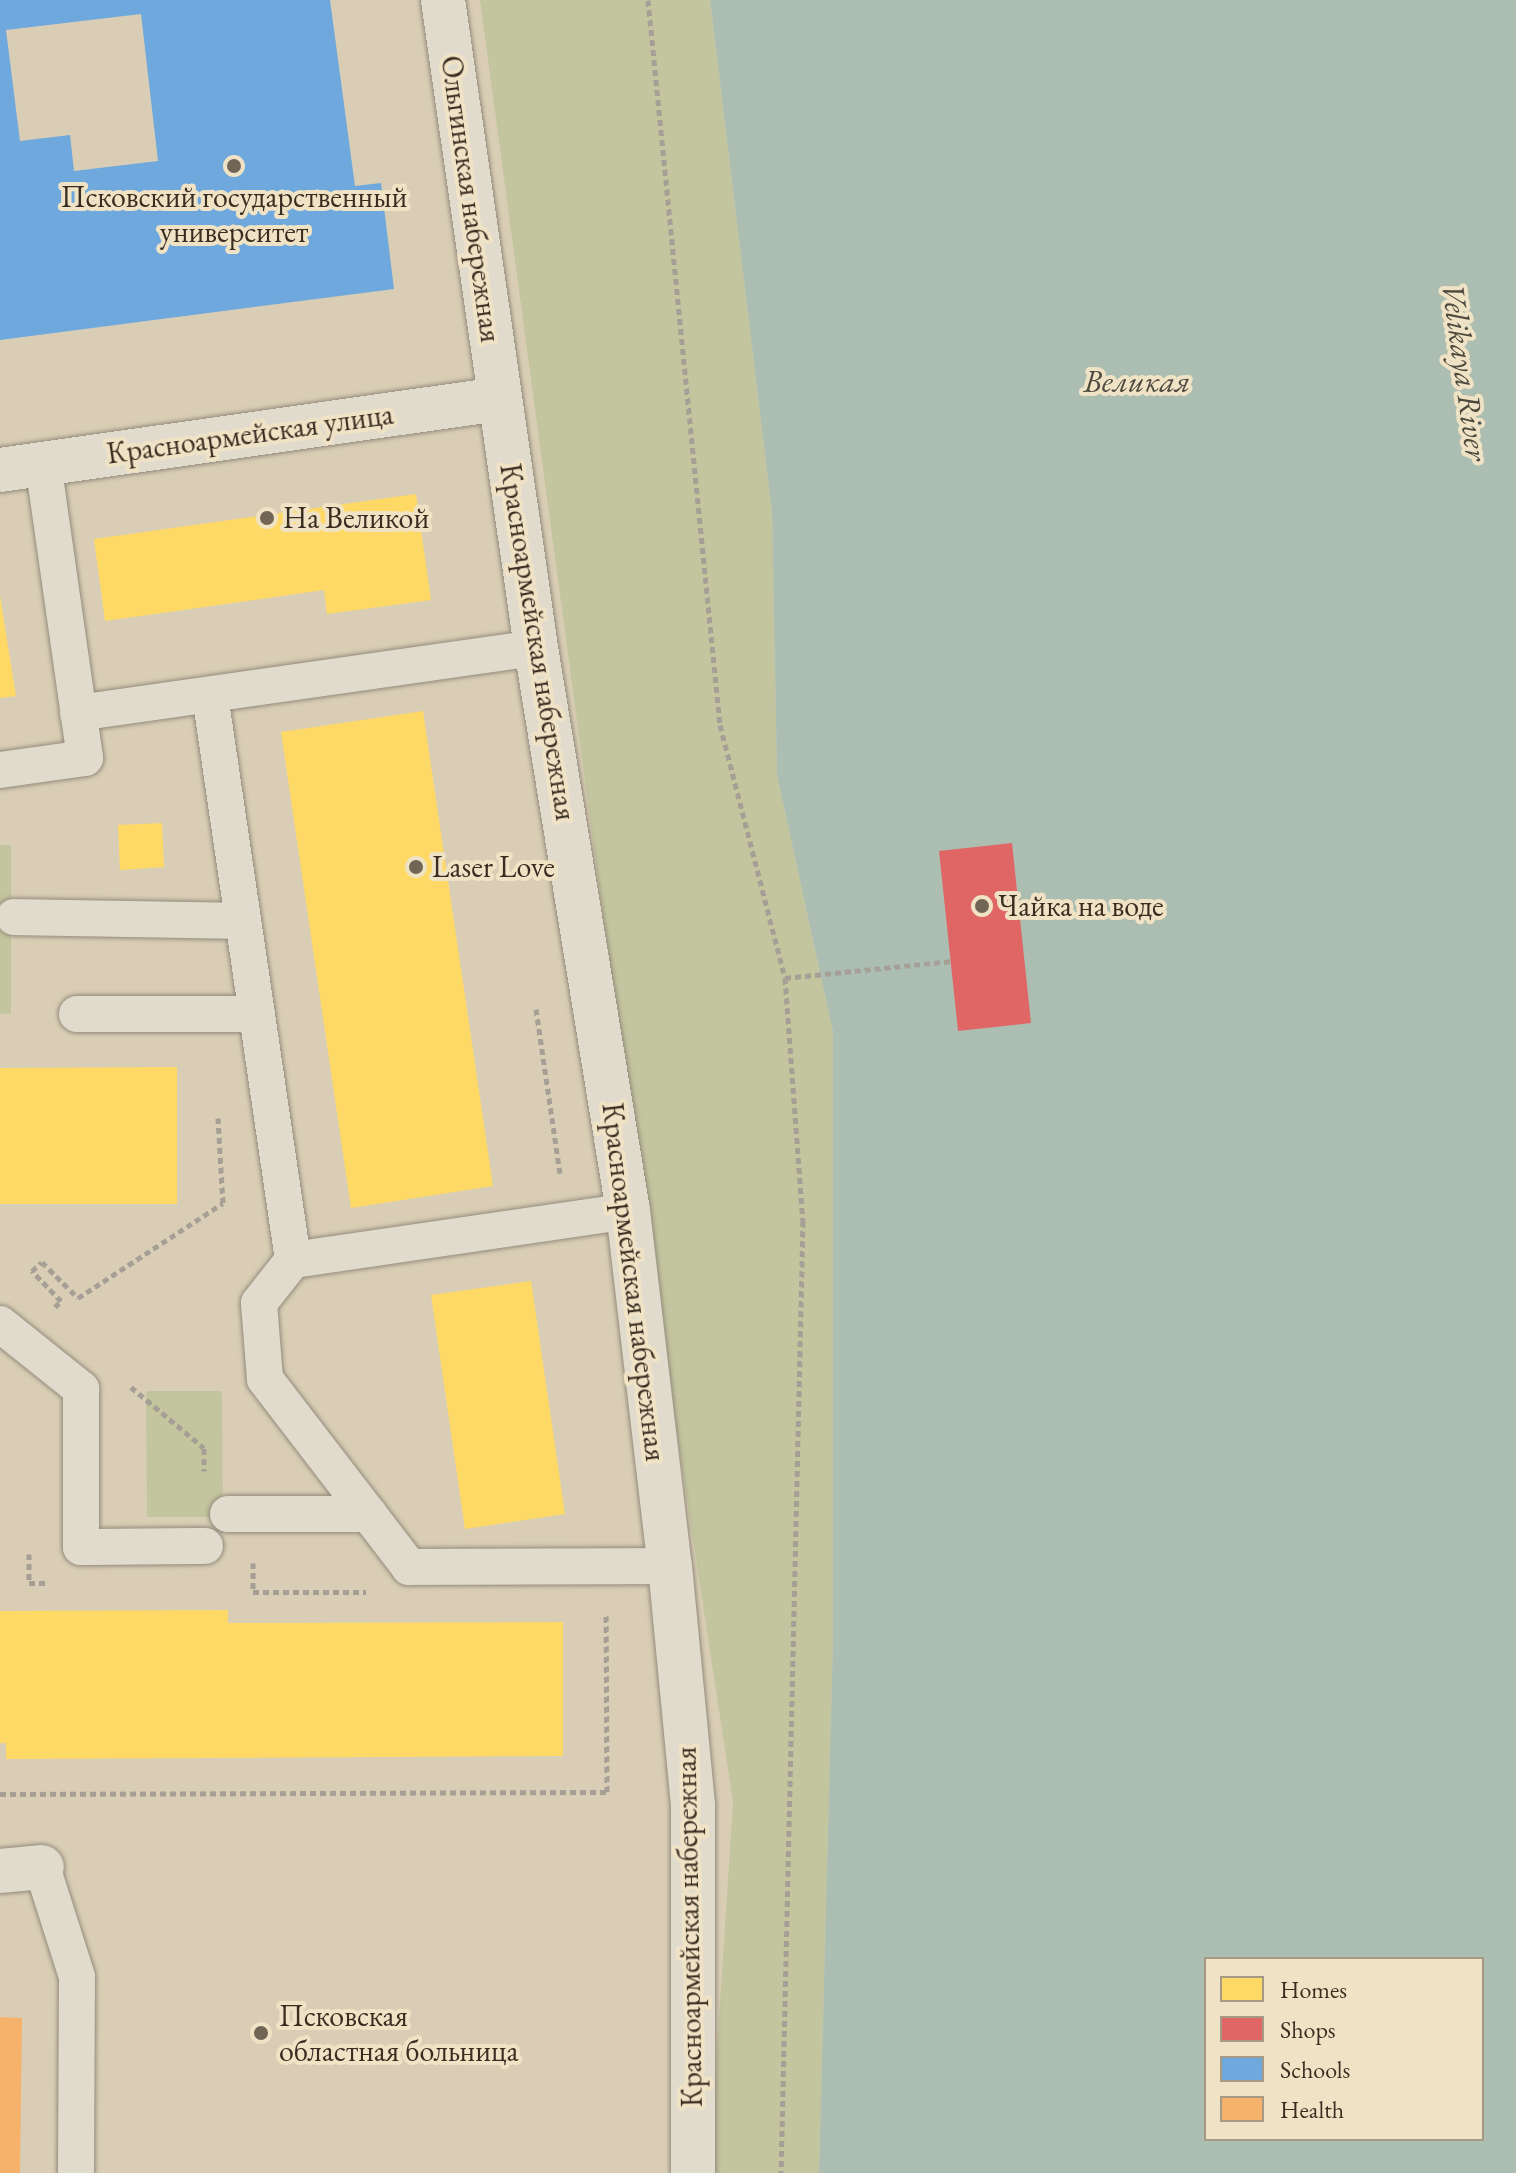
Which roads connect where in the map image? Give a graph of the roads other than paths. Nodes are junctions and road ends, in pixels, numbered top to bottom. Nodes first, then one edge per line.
1 (443, 0) edge
2 (499, 399) junction
3 (43, 464) junction
4 (0, 470) edge
5 (536, 648) junction
6 (210, 695) junction
7 (78, 713) junction
8 (0, 770) edge
9 (14, 917) dead end
10 (243, 921) junction
11 (77, 1014) dead end
12 (257, 1014) junction
13 (628, 1211) junction
14 (293, 1260) junction
15 (0, 1324) edge
16 (228, 1514) dead end
17 (369, 1514) junction
18 (205, 1546) dead end
19 (670, 1566) junction
20 (21, 1869) edge
21 (76, 2173) edge
22 (693, 2173) edge

1 - 2 street, Ольгинская набережная
2 - 3 street, Красноармейская улица
2 - 5 street, Красноармейская набережная
3 - 4 street, Красноармейская улица
3 - 7 lane
5 - 6 lane
5 - 13 street, Красноармейская набережная
6 - 7 lane
6 - 10 lane
7 - 8 lane
9 - 10 lane
10 - 12 lane
11 - 12 lane
12 - 14 lane
13 - 14 lane
13 - 19 street, Красноармейская набережная
14 - 17 lane
15 - 18 lane
16 - 17 lane
17 - 19 lane
19 - 22 street, Красноармейская набережная
20 - 21 lane

